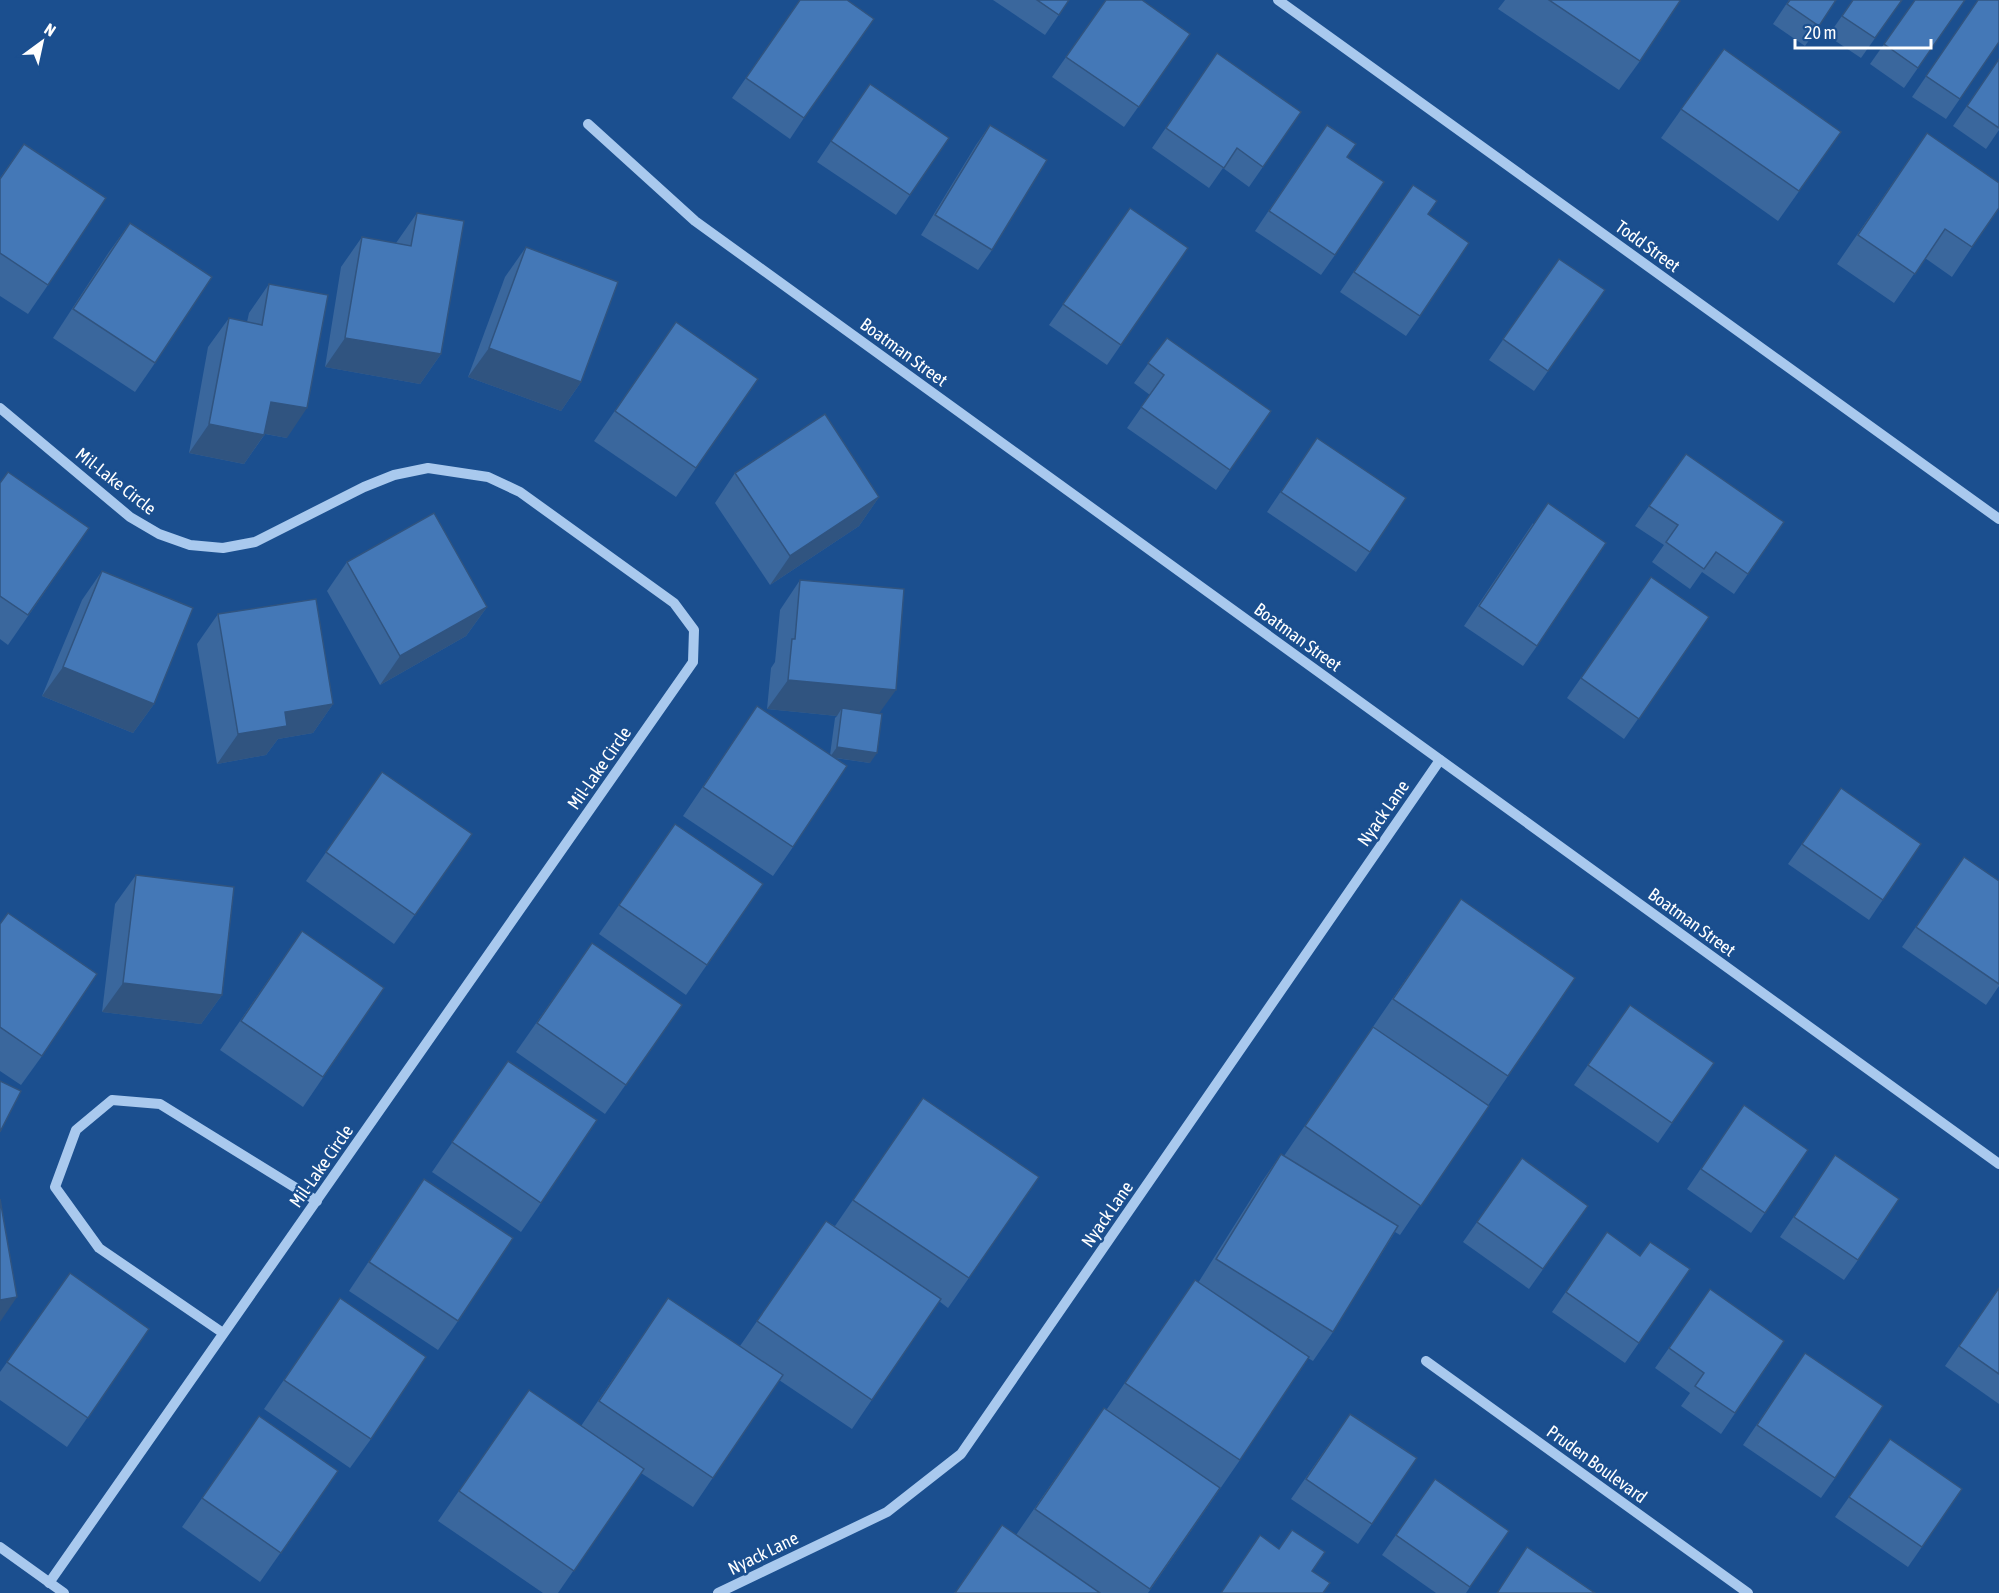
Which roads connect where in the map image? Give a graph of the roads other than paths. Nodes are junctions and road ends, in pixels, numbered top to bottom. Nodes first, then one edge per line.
1 (1278, 0) edge
2 (588, 124) dead end
3 (0, 408) edge
4 (1999, 519) edge
5 (1440, 760) junction
6 (1999, 1164) edge
7 (317, 1201) junction
8 (223, 1334) junction
9 (1426, 1361) dead end
10 (0, 1547) edge
11 (50, 1582) junction
12 (64, 1593) edge
13 (718, 1593) edge
14 (1748, 1593) edge

1 - 4 street, Todd Street
2 - 5 street, Boatman Street
3 - 7 street, Mil-Lake Circle
5 - 6 street, Boatman Street
5 - 13 street, Nyack Lane
7 - 8 street, Mil-Lake Circle
7 - 8 street
8 - 11 street, Mil-Lake Circle
9 - 14 street, Pruden Boulevard
10 - 11 street
11 - 12 street

